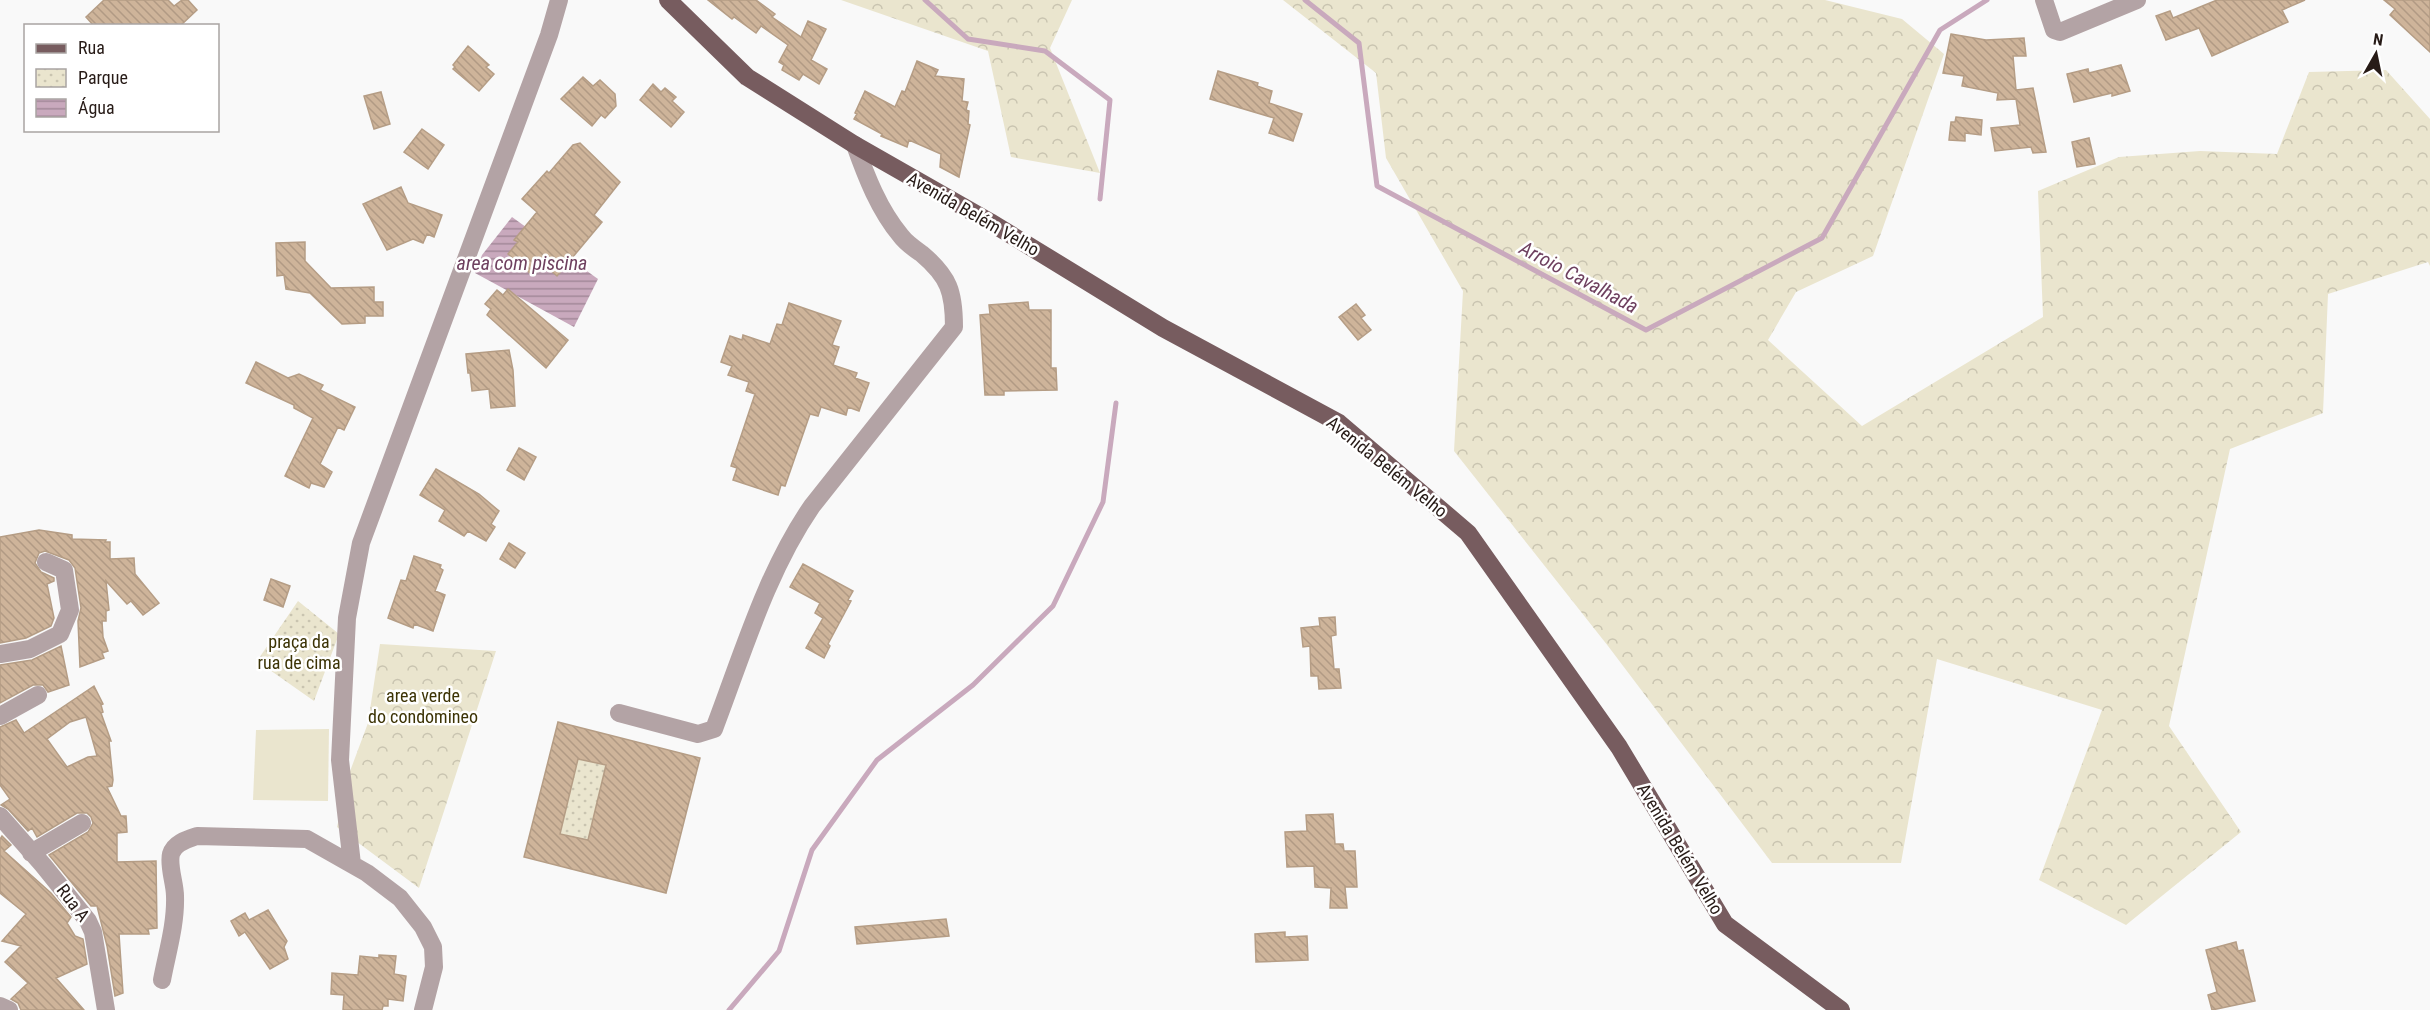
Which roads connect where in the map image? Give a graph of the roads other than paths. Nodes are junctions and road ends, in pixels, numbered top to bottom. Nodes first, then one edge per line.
1 (559, 0) edge
2 (668, 0) edge
3 (2044, 0) edge
4 (2137, 0) edge
5 (855, 145) junction
6 (46, 561) dead end
7 (0, 654) edge
8 (38, 695) dead end
9 (619, 713) dead end
10 (0, 716) edge
11 (0, 816) edge
12 (82, 824) dead end
13 (31, 853) junction
14 (352, 864) junction
15 (162, 980) dead end
16 (0, 1006) edge
17 (9, 1010) edge
18 (106, 1010) edge
19 (423, 1010) edge
20 (1841, 1010) edge

1 - 14 street
2 - 5 main road, Avenida Belém Velho
3 - 4 street
5 - 9 street
5 - 20 main road, Avenida Belém Velho
6 - 7 street
8 - 10 street
11 - 13 street, Rua A
12 - 13 street
13 - 18 street, Rua A
14 - 15 street
14 - 19 street
16 - 17 street

